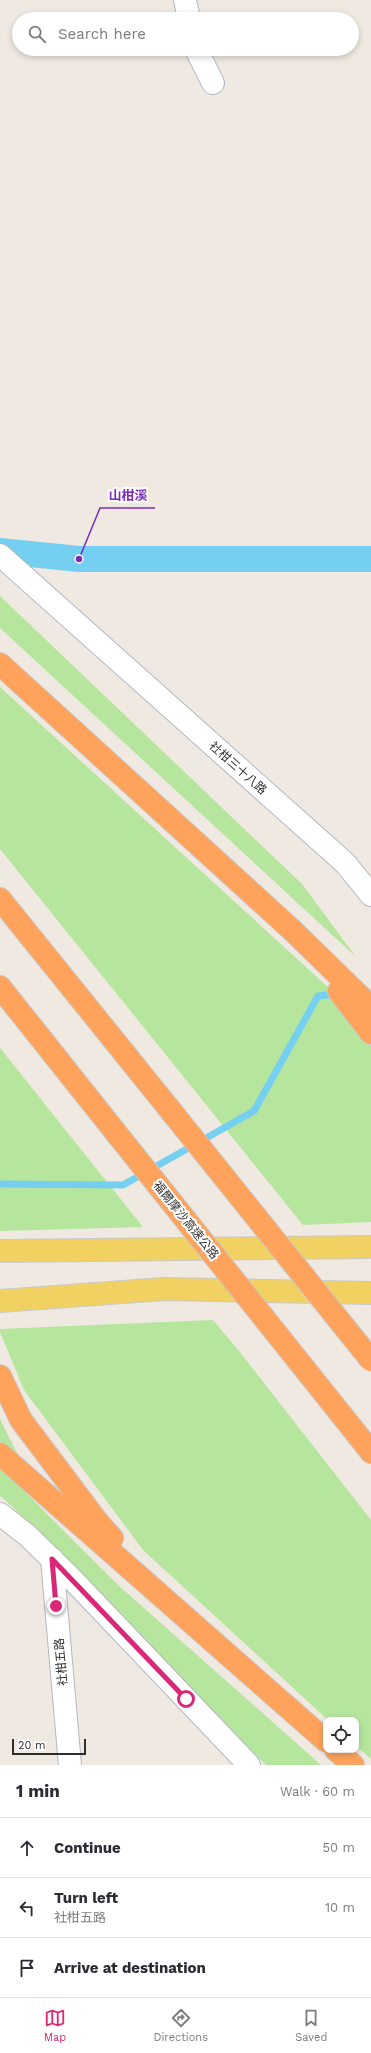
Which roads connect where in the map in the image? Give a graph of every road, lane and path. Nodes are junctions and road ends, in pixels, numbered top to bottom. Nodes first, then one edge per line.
1 (185, 0) edge
2 (188, 12) edge
3 (200, 56) edge
4 (213, 83) dead end
5 (0, 555) edge
6 (0, 664) edge
7 (371, 895) edge
8 (0, 899) edge
9 (292, 930) junction
10 (0, 987) edge
11 (371, 1007) edge
12 (371, 1033) edge
13 (371, 1247) edge
14 (0, 1251) edge
15 (371, 1293) edge
16 (0, 1301) edge
17 (371, 1360) edge
18 (0, 1376) edge
19 (371, 1452) edge
20 (0, 1454) edge
21 (0, 1514) edge
22 (52, 1559) junction
23 (210, 1639) junction
24 (323, 1738) edge
25 (339, 1753) edge
26 (70, 1765) edge
27 (250, 1765) edge
28 (352, 1765) edge

1 - 2 street
3 - 4 street
5 - 7 street, 社柑三十八路
6 - 9 highway
8 - 17 highway, bridge
9 - 11 highway
9 - 12 highway
10 - 19 highway, 福爾摩沙高速公路, bridge
13 - 14 main road
15 - 16 main road
18 - 23 highway
20 - 23 highway
21 - 22 street
22 - 26 street, 社柑五路
22 - 27 street
23 - 24 highway
25 - 28 highway

